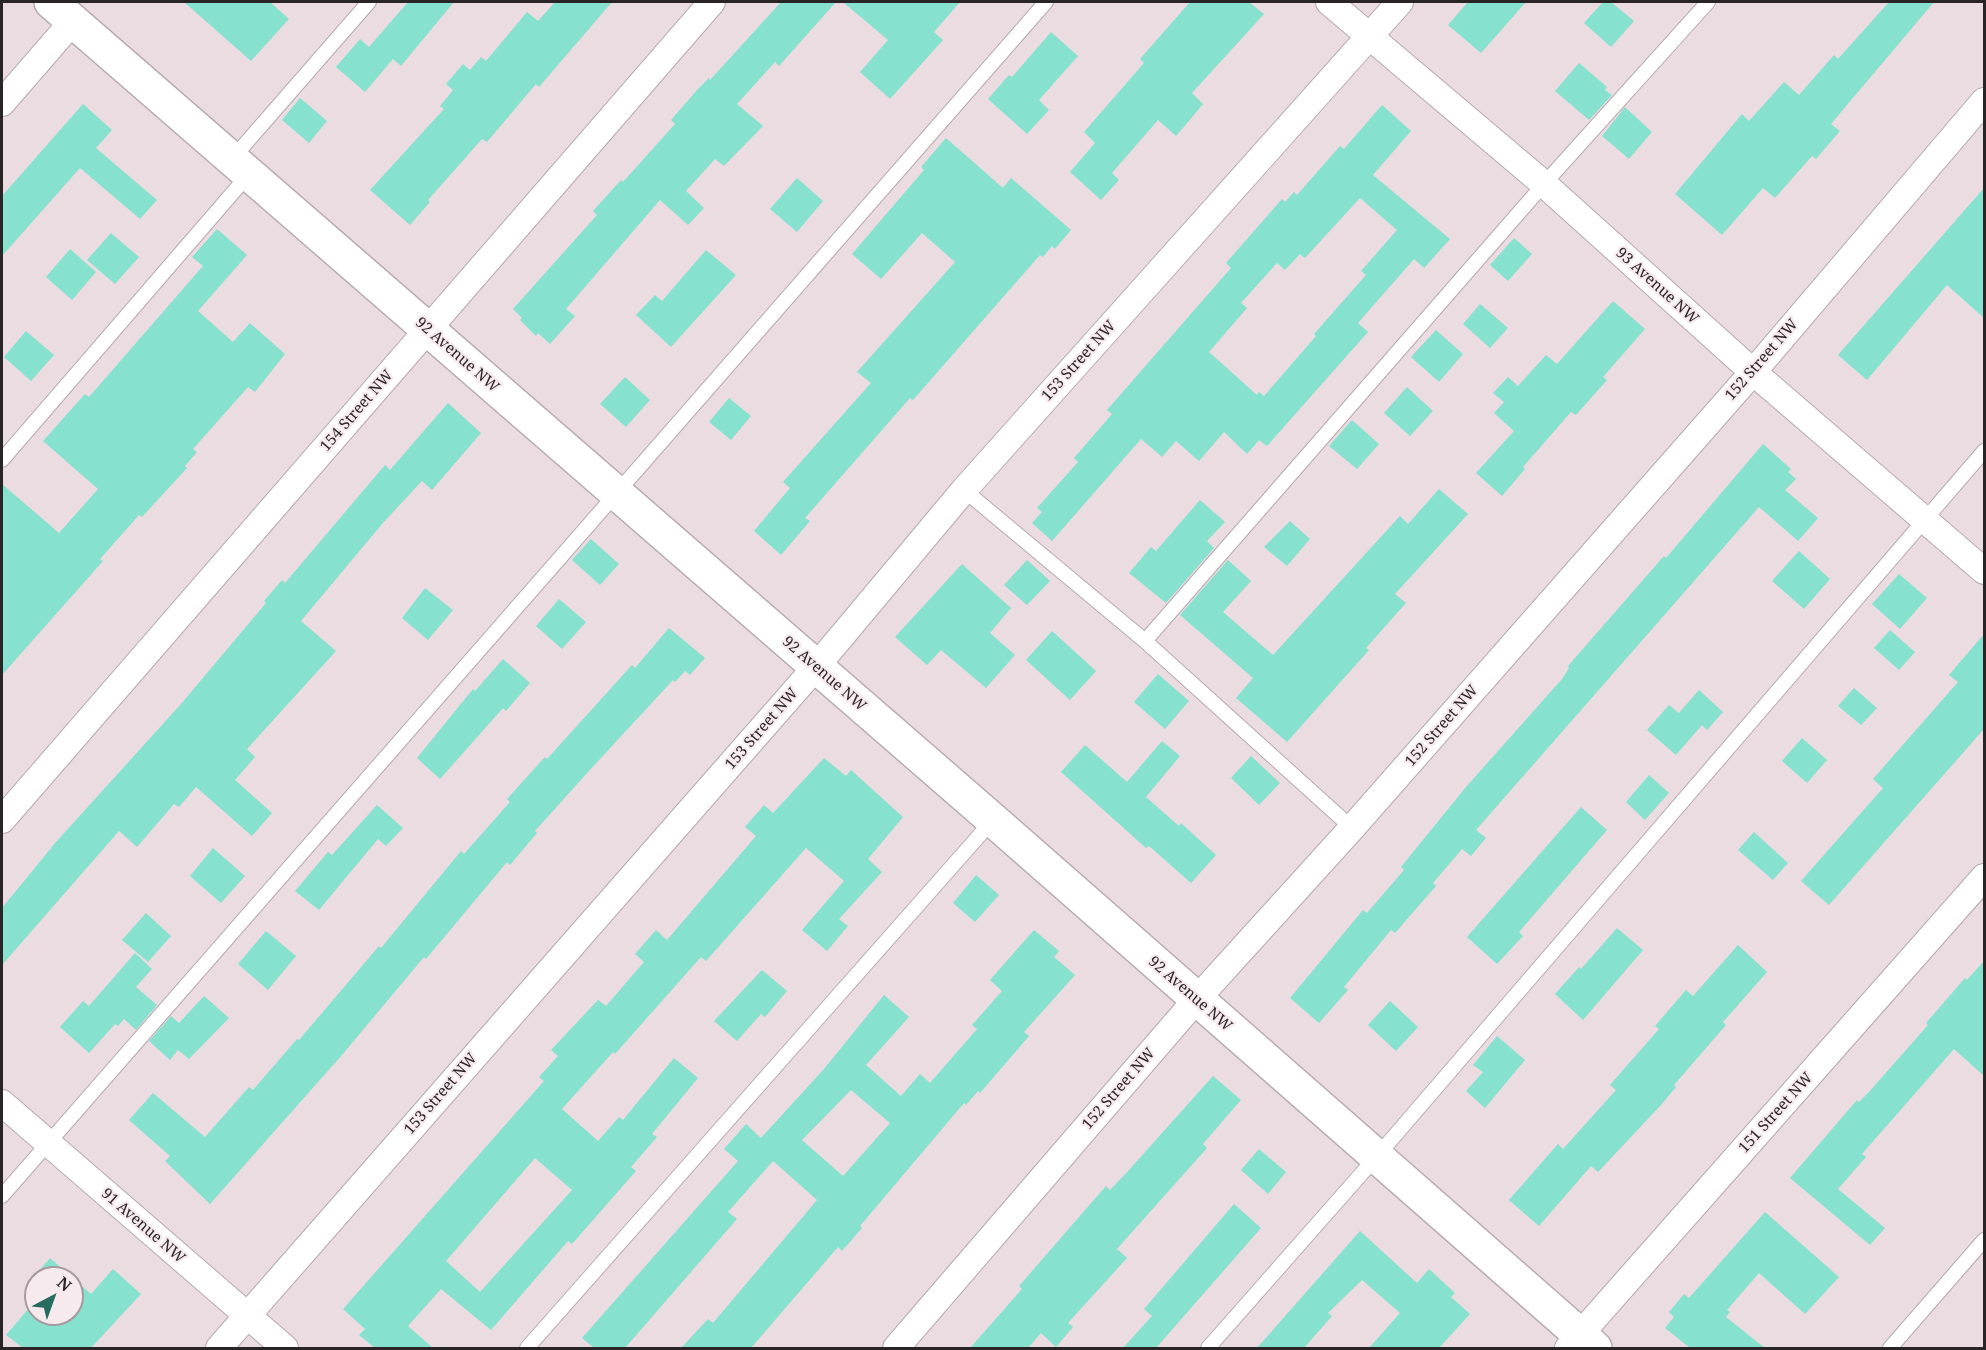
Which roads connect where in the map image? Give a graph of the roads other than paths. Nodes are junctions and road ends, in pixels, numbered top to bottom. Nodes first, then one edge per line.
1 (369, 2) edge
2 (712, 2) edge
3 (1046, 2) edge
4 (1329, 2) edge
5 (1400, 2) edge
6 (1708, 2) edge
7 (62, 11) edge
8 (1369, 38) junction
9 (1984, 100) edge
10 (2, 103) edge
11 (241, 167) junction
12 (1544, 184) junction
13 (428, 329) junction
14 (1753, 372) junction
15 (1984, 451) edge
16 (2, 460) edge
17 (964, 490) junction
18 (617, 492) junction
19 (1926, 519) junction
20 (1984, 571) edge
21 (1145, 641) junction
22 (815, 668) junction
23 (2, 820) edge
24 (993, 820) junction
25 (1352, 828) junction
26 (1984, 877) edge
27 (1196, 1000) junction
28 (2, 1103) edge
29 (48, 1143) junction
30 (1378, 1155) junction
31 (2, 1196) edge
32 (1984, 1240) edge
33 (247, 1316) junction
34 (1581, 1344) edge
35 (219, 1348) edge
36 (285, 1348) edge
37 (527, 1348) edge
38 (896, 1348) edge
39 (1208, 1348) edge
40 (1890, 1348) edge

1 - 11 lane
2 - 13 street, 154 Street NW
3 - 18 lane
4 - 8 street, 93 Avenue NW
5 - 8 street, 153 Street NW
6 - 12 lane
7 - 10 street
7 - 11 street, 92 Avenue NW
8 - 12 street, 93 Avenue NW
8 - 17 street, 153 Street NW
9 - 14 street, 152 Street NW
11 - 13 street, 92 Avenue NW
11 - 16 lane
12 - 14 street, 93 Avenue NW
12 - 21 lane
13 - 18 street, 92 Avenue NW
13 - 23 street, 154 Street NW
14 - 19 street, 93 Avenue NW
14 - 25 street, 152 Street NW
15 - 19 lane
17 - 21 lane
17 - 22 street, 153 Street NW
18 - 22 street, 92 Avenue NW
18 - 29 lane
19 - 20 street, 93 Avenue NW
19 - 30 lane
21 - 25 lane
22 - 24 street, 92 Avenue NW
22 - 33 street, 153 Street NW
24 - 27 street, 92 Avenue NW
24 - 37 lane
25 - 27 street, 152 Street NW
26 - 34 street, 151 Street NW
27 - 30 street, 92 Avenue NW
27 - 38 street, 152 Street NW
28 - 29 street, 91 Avenue NW
29 - 31 lane
29 - 33 street, 91 Avenue NW
30 - 34 street, 92 Avenue NW
30 - 39 lane
32 - 40 lane
33 - 35 street, 153 Street NW
33 - 36 street, 91 Avenue NW

